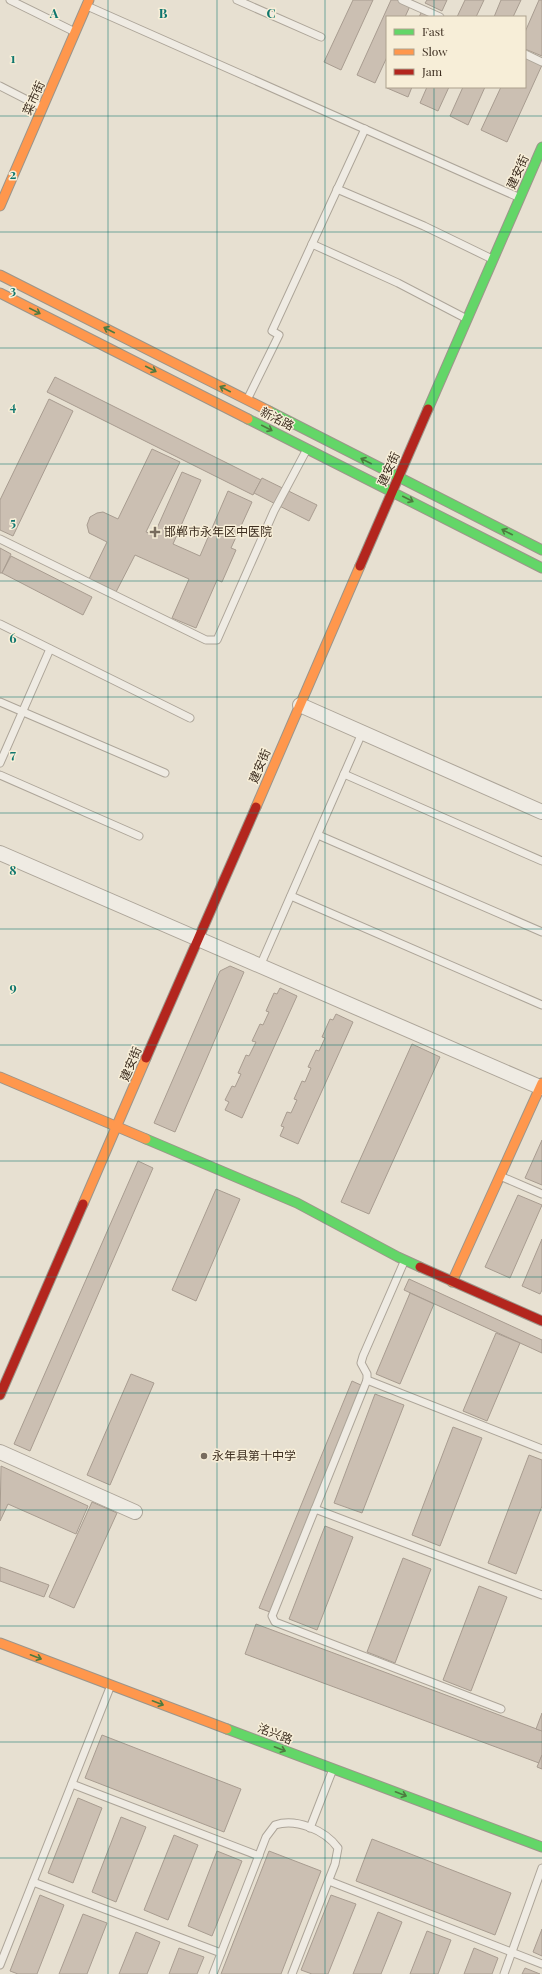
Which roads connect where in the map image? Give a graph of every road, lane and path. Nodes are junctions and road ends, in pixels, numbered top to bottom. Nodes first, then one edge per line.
1 (10, 0) edge
2 (237, 0) edge
3 (402, 0) edge
4 (88, 3) edge
5 (438, 16) edge
6 (75, 32) junction
7 (321, 37) dead end
8 (526, 54) edge
9 (542, 62) edge
10 (0, 86) edge
11 (42, 108) junction
12 (365, 129) junction
13 (542, 147) edge
14 (337, 189) junction
15 (520, 198) junction
16 (0, 206) edge
17 (312, 244) junction
18 (493, 259) junction
19 (0, 275) edge
20 (0, 293) edge
21 (467, 319) junction
22 (247, 400) junction
23 (307, 448) junction
24 (399, 477) junction
25 (392, 492) junction
26 (0, 539) edge
27 (542, 550) edge
28 (542, 568) edge
29 (0, 624) edge
30 (50, 649) junction
31 (0, 702) edge
32 (300, 705) junction
33 (22, 712) junction
34 (190, 718) dead end
35 (362, 733) junction
36 (0, 763) edge
37 (165, 773) dead end
38 (344, 774) junction
39 (0, 775) edge
40 (542, 812) edge
41 (318, 835) junction
42 (139, 836) dead end
43 (0, 853) edge
44 (542, 861) edge
45 (291, 896) junction
46 (542, 932) edge
47 (198, 939) junction
48 (260, 966) junction
49 (542, 1005) edge
50 (0, 1077) edge
51 (541, 1086) edge
52 (116, 1126) junction
53 (500, 1176) junction
54 (542, 1194) edge
55 (405, 1260) junction
56 (452, 1282) junction
57 (542, 1321) edge
58 (367, 1380) junction
59 (0, 1395) edge
60 (542, 1449) edge
61 (0, 1452) edge
62 (315, 1509) junction
63 (135, 1512) dead end
64 (542, 1595) edge
65 (0, 1643) edge
66 (111, 1685) junction
67 (501, 1709) dead end
68 (333, 1769) junction
69 (72, 1784) junction
70 (310, 1828) junction
71 (542, 1847) edge
72 (259, 1856) junction
73 (542, 1868) edge
74 (329, 1881) junction
75 (33, 1882) junction
76 (512, 1952) junction
77 (221, 1953) junction
78 (542, 1964) edge
79 (0, 1965) edge
80 (213, 1974) edge
81 (292, 1974) edge
82 (504, 1974) edge

1 - 6 lane
2 - 7 lane
3 - 5 lane
4 - 6 main road, 菜市街
4 - 12 lane
6 - 11 main road, 菜市街
8 - 9 lane
10 - 11 lane
11 - 16 main road, 菜市街
12 - 14 lane
12 - 15 lane
13 - 15 main road, 建安街
14 - 17 lane
14 - 18 lane
15 - 18 main road, 建安街
17 - 21 lane
17 - 22 lane
18 - 21 main road, 建安街
22 -> 19 main road, 新洺路
20 -> 23 main road, 新洺路
21 - 24 main road, 建安街
24 -> 22 main road, 新洺路
23 - 25 main road, 新洺路
23 - 26 lane
24 - 25 main road, 建安街
27 -> 24 main road, 新洺路
25 -> 28 main road, 新洺路
25 - 32 main road, 建安街
29 - 30 lane
30 - 33 lane
30 - 34 lane
31 - 33 lane
32 - 35 street
32 - 47 main road, 建安街
33 - 36 lane
33 - 37 lane
35 - 38 lane
35 - 40 street
38 - 41 lane
38 - 44 lane
39 - 42 lane
41 - 45 lane
41 - 46 lane
43 - 47 street
45 - 48 lane
45 - 49 lane
47 - 48 street
47 - 52 main road, 建安街
48 - 51 street
50 - 52 main road
51 - 53 main road
52 - 55 main road
52 - 59 main road, 建安街
53 - 54 lane
53 - 56 main road
55 - 56 main road
55 - 58 lane
56 - 57 main road
58 - 60 lane
58 - 62 lane
61 - 63 street
62 - 64 lane
62 - 67 lane
65 -> 66 main road, 洺兴路
66 -> 68 main road, 洺兴路
66 - 69 lane
68 - 70 lane
68 -> 71 main road, 洺兴路
69 - 72 lane
69 - 75 lane
70 - 72 lane
70 - 74 lane
72 - 77 lane
73 - 76 lane
74 - 76 lane
74 - 81 lane
75 - 77 lane
75 - 79 lane
76 - 78 lane
76 - 82 lane
77 - 80 lane

